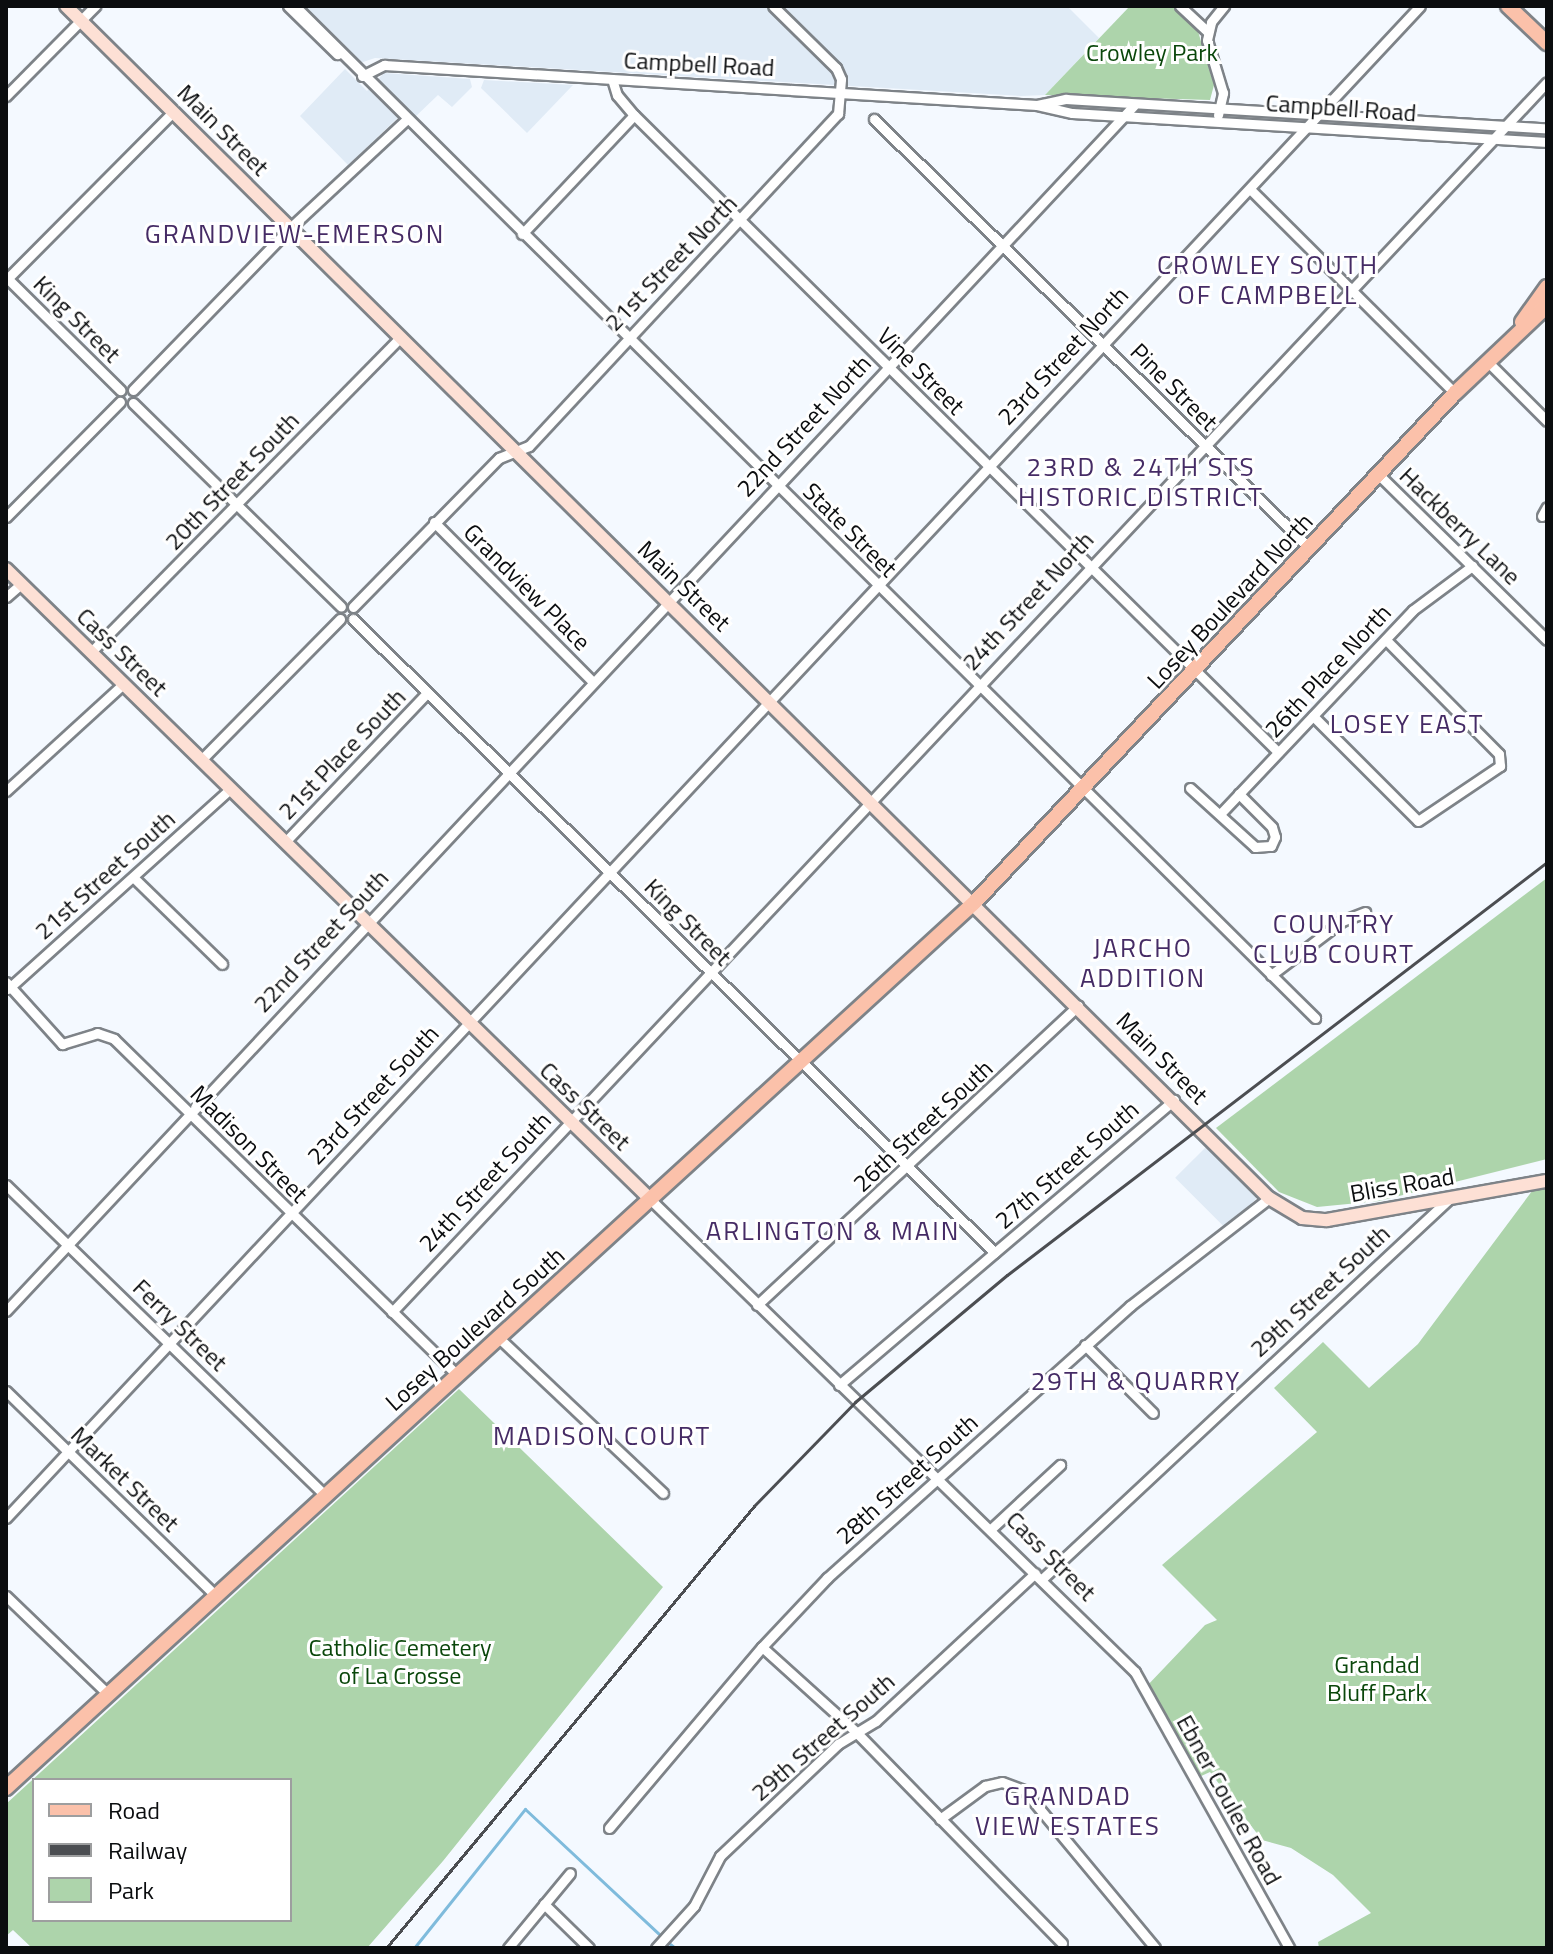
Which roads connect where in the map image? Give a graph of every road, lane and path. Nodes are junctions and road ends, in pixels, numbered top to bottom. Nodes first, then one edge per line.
1 (66, 6) edge
2 (95, 6) edge
3 (288, 6) edge
4 (295, 6) edge
5 (773, 6) edge
6 (1180, 6) edge
7 (1224, 6) edge
8 (1420, 6) edge
9 (1508, 6) edge
10 (81, 21) junction
11 (1208, 32) junction
12 (1547, 42) edge
13 (359, 73) junction
14 (612, 79) junction
15 (1547, 82) edge
16 (841, 92) junction
17 (6, 96) edge
18 (1037, 105) junction
19 (1134, 105) junction
20 (1220, 111) junction
21 (173, 112) junction
22 (1321, 113) junction
23 (634, 115) junction
24 (1123, 115) junction
25 (874, 119) dead end
26 (406, 120) junction
27 (1214, 121) junction
28 (1310, 124) junction
29 (1507, 125) junction
30 (1547, 128) edge
31 (1493, 140) junction
32 (1547, 142) edge
33 (1250, 189) junction
34 (740, 220) junction
35 (290, 228) junction
36 (522, 234) junction
37 (1002, 245) junction
38 (7, 278) edge
39 (1547, 287) edge
40 (1351, 289) junction
41 (1547, 306) edge
42 (1517, 329) junction
43 (401, 337) junction
44 (627, 338) junction
45 (1102, 343) junction
46 (1486, 360) junction
47 (888, 366) junction
48 (120, 390) junction
49 (133, 390) junction
50 (1455, 393) junction
51 (120, 402) junction
52 (133, 403) junction
53 (1547, 421) edge
54 (1204, 445) junction
55 (514, 451) junction
56 (988, 465) junction
57 (1379, 475) junction
58 (776, 485) junction
59 (237, 504) junction
60 (6, 517) edge
61 (434, 522) junction
62 (1310, 549) junction
63 (1089, 565) junction
64 (1472, 566) junction
65 (6, 569) edge
66 (21, 584) junction
67 (878, 585) junction
68 (6, 597) edge
69 (667, 600) junction
70 (341, 607) junction
71 (353, 607) junction
72 (340, 619) junction
73 (353, 619) junction
74 (1386, 640) junction
75 (1547, 640) edge
76 (91, 652) junction
77 (1195, 669) junction
78 (592, 681) junction
79 (123, 684) junction
80 (978, 685) junction
81 (427, 693) junction
82 (769, 700) junction
83 (1313, 716) junction
84 (1278, 752) junction
85 (201, 760) junction
86 (508, 772) junction
87 (231, 788) junction
88 (1190, 788) dead end
89 (1083, 789) junction
90 (6, 791) edge
91 (1239, 794) junction
92 (870, 800) junction
93 (1221, 813) junction
94 (285, 842) junction
95 (609, 872) junction
96 (134, 878) junction
97 (974, 903) junction
98 (1365, 912) dead end
99 (366, 923) junction
100 (222, 964) dead end
101 (710, 972) junction
102 (1271, 975) junction
103 (7, 986) edge
104 (1078, 1006) junction
105 (1315, 1018) dead end
106 (468, 1023) junction
107 (801, 1063) junction
108 (1174, 1100) junction
109 (188, 1111) junction
110 (569, 1121) junction
111 (909, 1168) junction
112 (1547, 1181) edge
113 (6, 1185) edge
114 (1451, 1197) junction
115 (1269, 1198) junction
116 (651, 1200) junction
117 (290, 1213) junction
118 (68, 1244) junction
119 (995, 1253) junction
120 (757, 1305) junction
121 (6, 1311) edge
122 (392, 1312) junction
123 (498, 1337) junction
124 (170, 1342) junction
125 (1085, 1345) junction
126 (457, 1375) junction
127 (839, 1385) junction
128 (6, 1391) edge
129 (1153, 1413) dead end
130 (68, 1452) junction
131 (1060, 1465) dead end
132 (939, 1478) junction
133 (663, 1493) dead end
134 (325, 1495) junction
135 (6, 1518) edge
136 (992, 1528) junction
137 (1038, 1576) junction
138 (215, 1595) junction
139 (6, 1596) edge
140 (762, 1647) junction
141 (1135, 1672) joint
142 (108, 1694) junction
143 (856, 1732) junction
144 (6, 1788) edge
145 (940, 1819) junction
146 (609, 1828) dead end
147 (570, 1873) dead end
148 (544, 1904) junction
149 (1062, 1943) dead end
150 (508, 1948) edge
151 (589, 1948) edge
152 (656, 1948) edge
153 (1155, 1948) edge
154 (1289, 1948) edge

1 - 10 street, Main Street
2 - 10 street
3 - 13 street, State Street
4 - 13 street, State Street
5 - 16 street
6 - 11 street
7 - 11 street
8 - 22 street, 23rd Street North
9 - 12 main road
10 - 17 street
10 - 21 street, Main Street
11 - 20 street
13 - 14 street, Campbell Road
13 - 26 street, State Street
14 - 16 street, Campbell Road
14 - 23 street, Vine Street
15 - 29 street, 24th Street North
16 - 18 street, Campbell Road
16 - 34 street, 21st Street North
18 - 19 street, Campbell Road
18 - 24 street, Campbell Road
19 - 20 street, Campbell Road
19 - 24 street, 22nd Street North
20 - 22 street, Campbell Road
20 - 27 street
21 - 35 street, Main Street
21 - 38 street
22 - 28 street, 23rd Street North
22 - 29 street, Campbell Road
23 - 34 street, Vine Street
23 - 36 street
24 - 27 street, Campbell Road
24 - 37 street, 22nd Street North
25 - 37 street, Pine Street
26 - 35 street
26 - 36 street, State Street
27 - 28 street, Campbell Road
28 - 31 street, Campbell Road
28 - 33 street, 23rd Street North
29 - 30 street, Campbell Road
29 - 31 street, 24th Street North
31 - 32 street, Campbell Road
31 - 40 street, 24th Street North
33 - 40 street
33 - 45 street, 23rd Street North
34 - 44 street, 21st Street North
34 - 47 street, Vine Street
35 - 43 street, Main Street
35 - 49 street
36 - 44 street, State Street
37 - 45 street, Pine Street
37 - 47 street, 22nd Street North
38 - 48 street, King Street
39 - 42 main road, Losey Boulevard North
40 - 50 street
40 - 54 street, 24th Street North
41 - 42 main road, Losey Boulevard North
42 - 46 main road, Losey Boulevard North
43 - 55 street, Main Street
43 - 59 street, 20th Street South
44 - 55 street, 21st Street North
44 - 58 street, State Street
45 - 54 street, Pine Street
45 - 56 street, 23rd Street North
46 - 50 main road, Losey Boulevard North
46 - 53 street
47 - 56 street, Vine Street
47 - 58 street, 22nd Street North
48 - 49 street
48 - 51 street
49 - 52 street
50 - 57 main road, Losey Boulevard North
51 - 52 street
51 - 60 street
52 - 59 street
54 - 62 street, Pine Street
54 - 63 street, 24th Street North
55 - 61 street
55 - 69 street, Main Street
56 - 63 street, Vine Street
56 - 67 street, 23rd Street North
57 - 62 main road, Losey Boulevard North
57 - 64 street, Hackberry Lane
58 - 67 street, State Street
58 - 69 street, 22nd Street North
59 - 70 street
59 - 76 street, 20th Street South
61 - 71 street
61 - 78 street, Grandview Place
62 - 77 main road, Losey Boulevard North
63 - 77 street, Vine Street
63 - 80 street, 24th Street North
64 - 74 street, 26th Place North
64 - 75 street, Hackberry Lane
65 - 66 street, Cass Street
66 - 68 street
66 - 76 street, Cass Street
67 - 80 street, State Street
67 - 82 street, 23rd Street North
69 - 78 street, 22nd Street South
69 - 82 street, Main Street
70 - 71 street
70 - 72 street
71 - 73 street
72 - 73 street
72 - 85 street
73 - 81 street, King Street
74 - 83 street, 26th Place North
74 - 83 street
76 - 79 street, Cass Street
77 - 84 street, Vine Street
77 - 89 main road, Losey Boulevard North
78 - 86 street, 22nd Street South
79 - 85 street, Cass Street
79 - 90 street
80 - 89 street, State Street
80 - 92 street, 24th Street North
81 - 86 street, King Street
81 - 94 street, 21st Place South
82 - 92 street, Main Street
82 - 95 street, 23rd Street South
83 - 84 street, 26th Place North
84 - 91 street, 26th Place North
85 - 87 street, Cass Street
86 - 95 street, King Street
86 - 99 street, 22nd Street South
87 - 94 street, Cass Street
87 - 96 street, 21st Street South
88 - 93 street
89 - 97 main road, Losey Boulevard North
89 - 102 street, State Street
91 - 93 street, 26th Place North
91 - 93 street
92 - 97 street, Main Street
92 - 101 street, 24th Street South
94 - 99 street, Cass Street
95 - 101 street, King Street
95 - 106 street, 23rd Street South
96 - 100 street
96 - 103 street, 21st Street South
97 - 104 street, Main Street
97 - 107 main road, Losey Boulevard South
98 - 102 street
99 - 106 street, Cass Street
99 - 109 street, 22nd Street South
101 - 107 street, King Street
101 - 110 street, 24th Street South
102 - 105 street, State Street
103 - 109 street, Madison Street
104 - 108 street, Main Street
104 - 111 street, 26th Street South
106 - 110 street, Cass Street
106 - 117 street, 23rd Street South
107 - 111 street, King Street
107 - 116 main road, Losey Boulevard South
108 - 115 street, Main Street
108 - 119 street, 27th Street South
109 - 117 street, Madison Street
109 - 118 street, 22nd Street South
110 - 116 street, Cass Street
110 - 122 street, 24th Street South
111 - 119 street, King Street
111 - 120 street, 26th Street South
112 - 114 street, Bliss Road
113 - 118 street, Ferry Street
114 - 115 street, Bliss Road
114 - 137 street, 29th Street South
115 - 125 street, 28th Street South
116 - 120 street, Cass Street
116 - 123 main road, Losey Boulevard South
117 - 122 street, Madison Street
117 - 124 street, 23rd Street South
118 - 121 street, 22nd Street South
118 - 124 street, Ferry Street
119 - 127 street, 27th Street South
120 - 127 street, Cass Street
122 - 126 street, Madison Street
123 - 126 main road, Losey Boulevard South
123 - 133 street
124 - 130 street, 23rd Street South
124 - 134 street, Ferry Street
125 - 129 street
125 - 132 street, 28th Street South
126 - 134 main road, Losey Boulevard South
127 - 132 street, Cass Street
128 - 130 street, Market Street
130 - 135 street, 23rd Street South
130 - 138 street, Market Street
131 - 136 street
132 - 136 street, Cass Street
132 - 140 street, 28th Street South
134 - 138 main road, Losey Boulevard South
136 - 137 street, Cass Street
137 - 141 street, Cass Street
137 - 143 street, 29th Street South
138 - 142 main road, Losey Boulevard South
139 - 142 street
140 - 143 street
140 - 146 street, 28th Street South
141 - 154 street, Ebner Coulee Road
142 - 144 main road, Losey Boulevard South
143 - 145 street
143 - 152 street, 29th Street South
145 - 149 street
145 - 153 street
147 - 148 street
148 - 150 street
148 - 151 street

